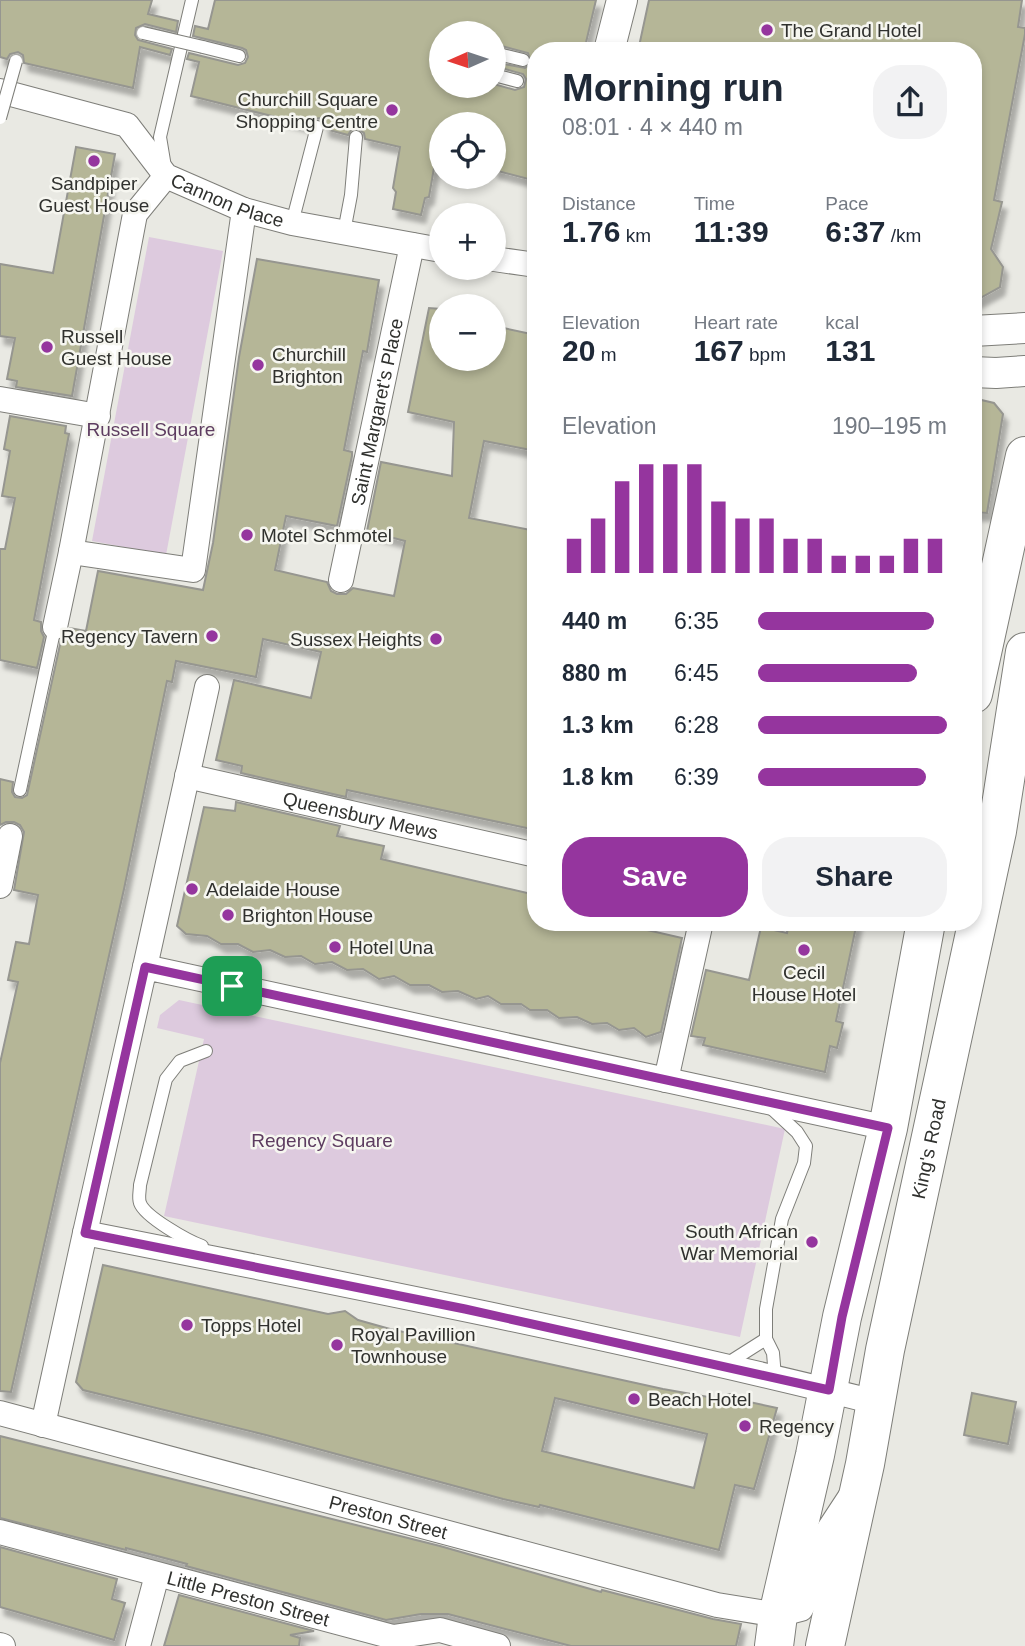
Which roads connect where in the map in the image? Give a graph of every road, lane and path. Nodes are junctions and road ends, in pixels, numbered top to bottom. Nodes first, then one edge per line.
1 (192, 0) edge
2 (622, 0) edge
3 (143, 33) dead end
4 (611, 42) edge
5 (239, 55) dead end
6 (506, 56) edge
7 (523, 60) dead end
8 (16, 61) dead end
9 (506, 78) edge
10 (517, 80) dead end
11 (0, 91) edge
12 (0, 118) edge
13 (317, 127) dead end
14 (356, 136) dead end
15 (166, 176) junction
16 (244, 210) junction
17 (292, 223) junction
18 (344, 232) junction
19 (412, 245) junction
20 (429, 248) edge
21 (506, 260) edge
22 (527, 264) edge
23 (1025, 328) edge
24 (982, 330) edge
25 (1025, 371) edge
26 (982, 372) edge
27 (0, 400) edge
28 (98, 416) junction
29 (1025, 456) edge
30 (71, 552) junction
31 (341, 580) dead end
32 (54, 627) joint
33 (1025, 652) edge
34 (982, 653) edge
35 (207, 687) dead end
36 (187, 776) junction
37 (20, 790) dead end
38 (985, 829) edge
39 (10, 836) dead end
40 (527, 853) edge
41 (0, 886) edge
42 (699, 931) edge
43 (924, 931) edge
44 (965, 931) edge
45 (145, 967) junction
46 (206, 1051) dead end
47 (666, 1080) junction
48 (764, 1102) junction
49 (888, 1128) junction
50 (85, 1233) junction
51 (278, 1272) junction
52 (765, 1339) junction
53 (723, 1367) junction
54 (775, 1377) junction
55 (829, 1390) junction
56 (875, 1402) junction
57 (0, 1413) edge
58 (43, 1425) junction
59 (862, 1479) junction
60 (0, 1532) edge
61 (157, 1575) junction
62 (776, 1631) edge
63 (138, 1646) edge
64 (498, 1646) edge
65 (825, 1646) edge

1 - 15 lane
2 - 4 street
3 - 5 lane, bridge
6 - 7 lane
8 - 12 lane, bridge
9 - 10 lane
11 - 15 street, Cannon Place
13 - 17 lane
14 - 18 lane
15 - 16 street, Cannon Place
15 - 28 street
16 - 17 street, Cannon Place
16 - 30 street
17 - 18 street, Cannon Place
18 - 19 street, Cannon Place
19 - 20 street, Cannon Place
19 - 31 street, Saint Margaret's Place
21 - 22 street
23 - 24 street
25 - 26 street
27 - 28 street
28 - 30 street
29 - 34 main road
30 - 32 street
32 - 37 lane
33 - 38 main road, King's Road
35 - 36 street
36 - 40 street, Queensbury Mews
36 - 45 street
39 - 41 street
42 - 47 street
43 - 49 main road
44 - 56 main road, King's Road
45 - 47 street
45 - 50 street
46 - 51 lane
47 - 48 street
48 - 49 street
48 - 52 lane
49 - 55 main road
50 - 51 street
50 - 58 street
51 - 53 street
52 - 53 lane
52 - 54 lane
53 - 54 street
54 - 55 street
55 - 56 street
55 - 62 main road
56 - 59 main road, King's Road
57 - 58 street, Preston Street
58 - 62 street, Preston Street
59 - 62 street
59 - 65 main road, King's Road
60 - 61 street, Little Preston Street
61 - 63 street
61 - 64 street, Little Preston Street

